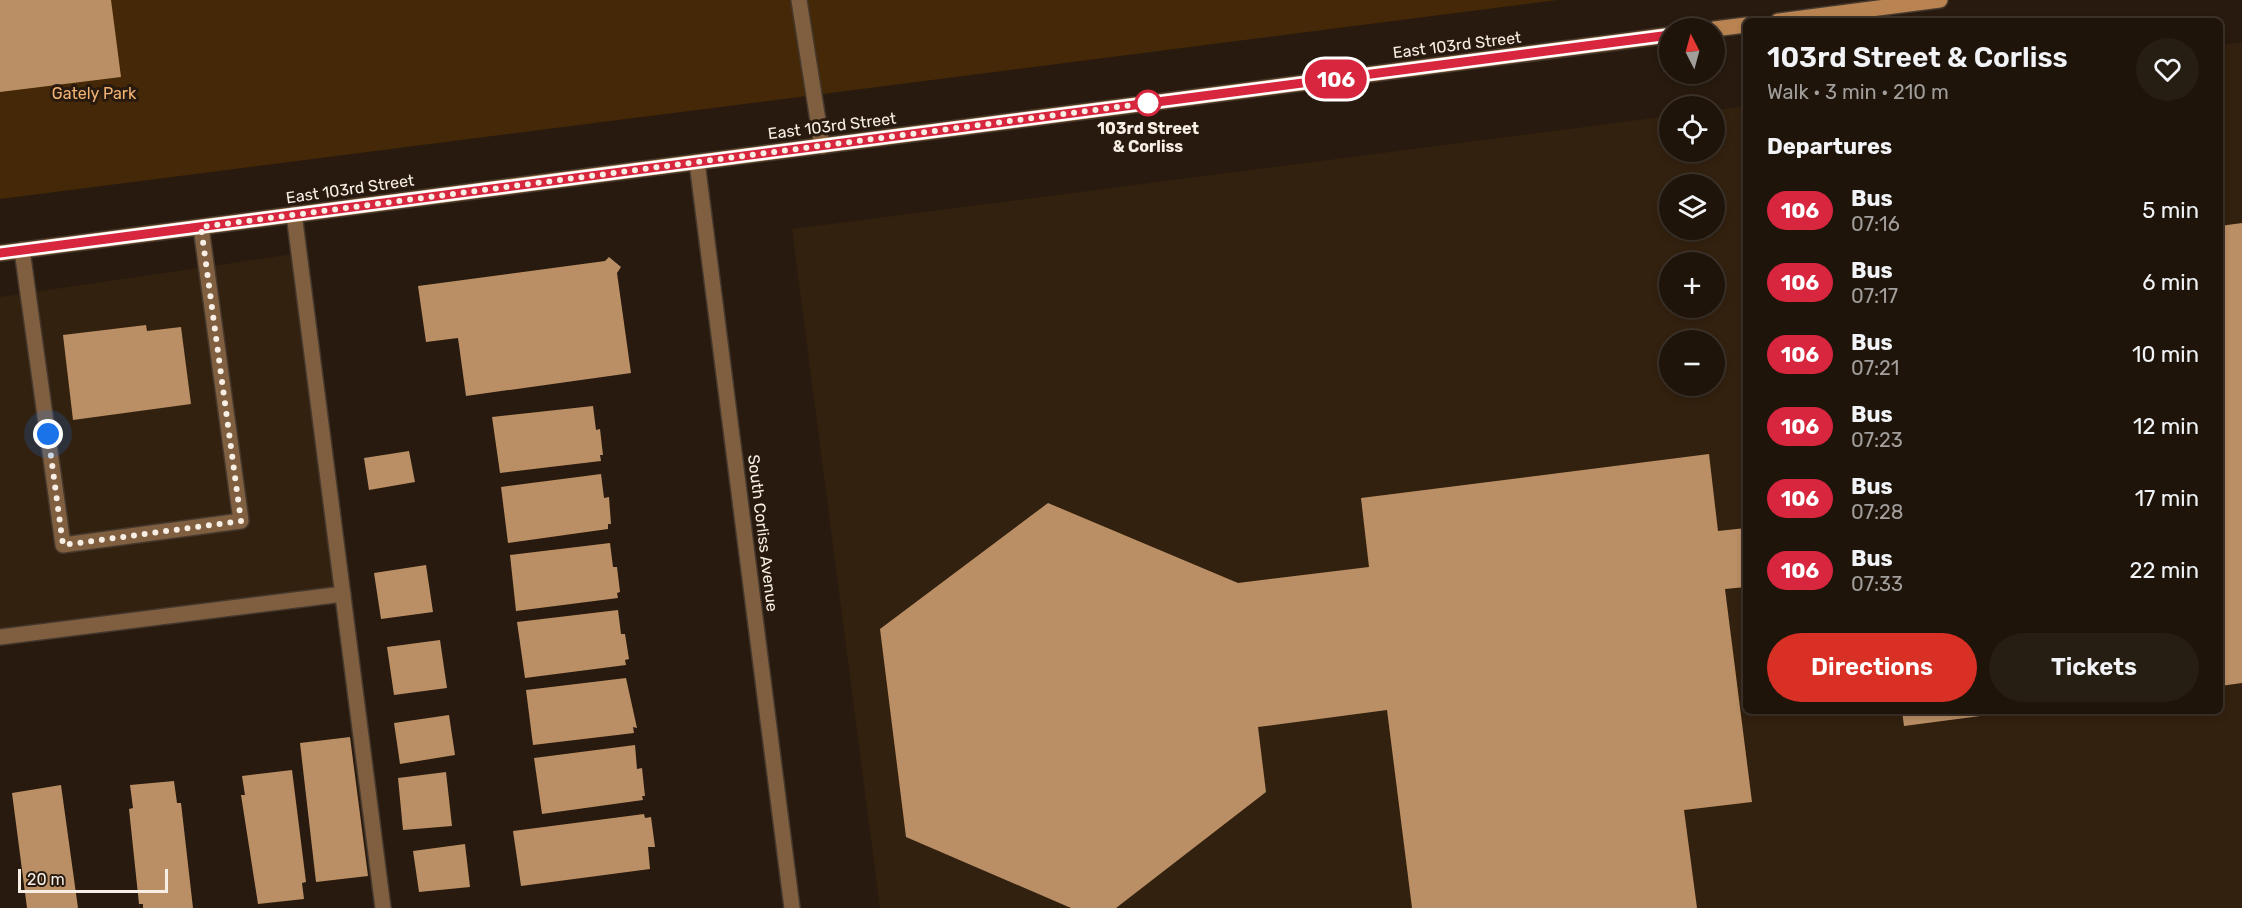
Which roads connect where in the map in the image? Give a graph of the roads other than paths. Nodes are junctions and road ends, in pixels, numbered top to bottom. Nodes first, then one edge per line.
1 (799, 0) edge
2 (1940, 0) edge
3 (1801, 18) edge
4 (1743, 25) edge
5 (1725, 28) edge
6 (1659, 36) edge
7 (822, 146) junction
8 (697, 162) junction
9 (294, 214) junction
10 (201, 227) junction
11 (22, 250) junction
12 (0, 253) edge
13 (343, 594) junction
14 (0, 637) edge
15 (383, 908) edge
16 (792, 908) edge

1 - 7 street
2 - 3 main road
4 - 5 main road
6 - 7 main road, East 103rd Street
7 - 8 main road, East 103rd Street
8 - 9 main road, East 103rd Street
8 - 16 street, South Corliss Avenue
9 - 10 main road, East 103rd Street
9 - 13 street
10 - 11 main road, East 103rd Street
10 - 11 street
11 - 12 main road, East 103rd Street
13 - 14 street
13 - 15 street

